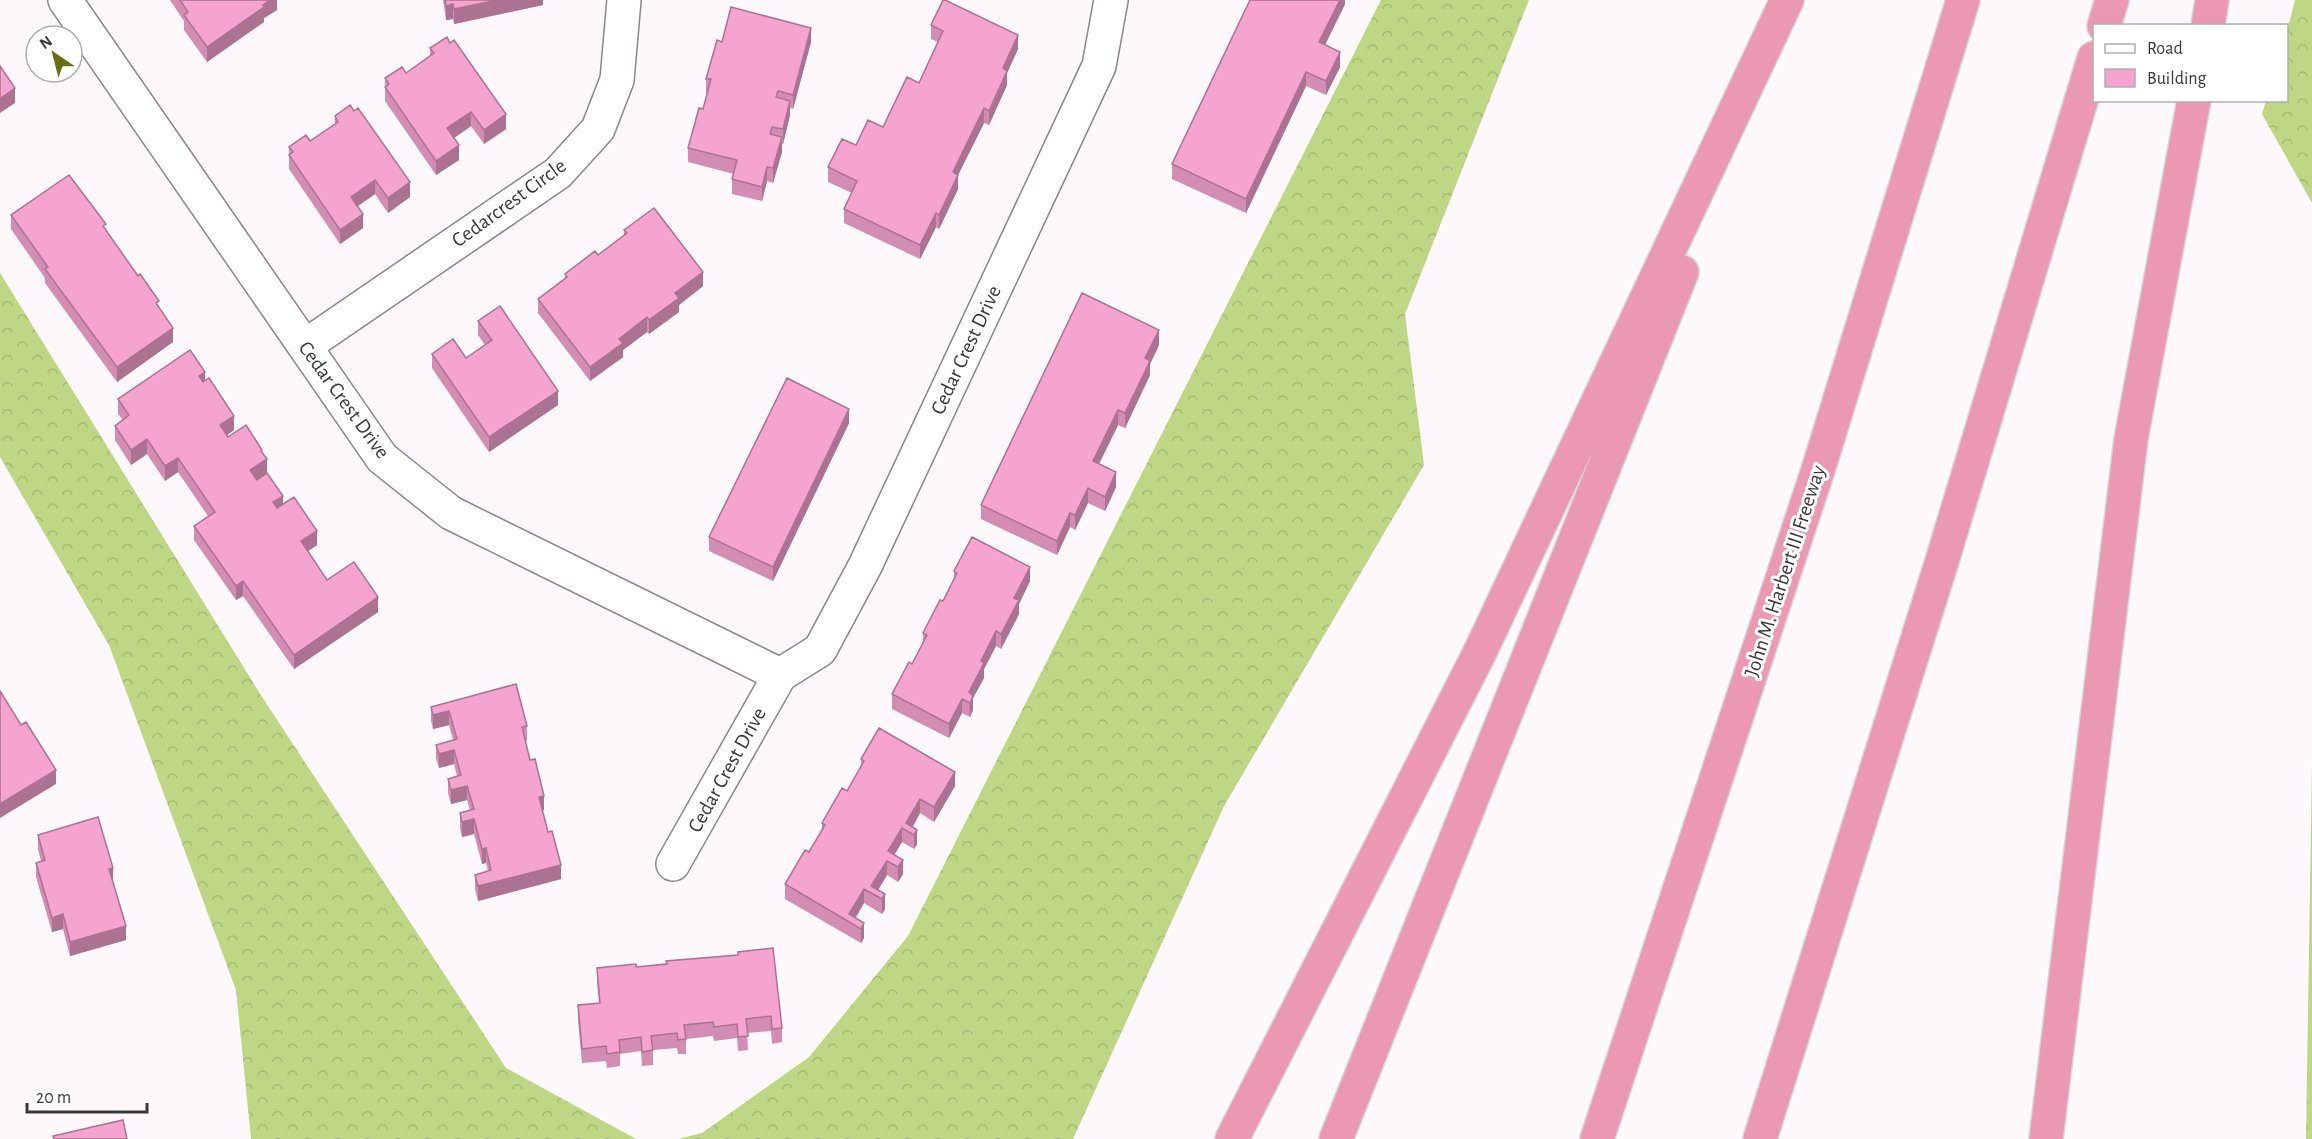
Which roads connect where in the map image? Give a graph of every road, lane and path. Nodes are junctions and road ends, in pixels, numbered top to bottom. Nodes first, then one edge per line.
1 (65, 0) edge
2 (624, 0) edge
3 (1111, 0) edge
4 (1789, 0) edge
5 (1963, 0) edge
6 (2112, 0) edge
7 (2212, 0) edge
8 (2105, 24) edge
9 (2208, 24) edge
10 (2093, 61) edge
11 (2194, 102) edge
12 (305, 346) junction
13 (780, 675) junction
14 (673, 864) dead end
15 (1232, 1139) edge
16 (1336, 1139) edge
17 (1597, 1139) edge
18 (1760, 1139) edge
19 (2046, 1139) edge

1 - 12 street, Cedar Crest Drive
2 - 12 street, Cedarcrest Circle
3 - 13 street, Cedar Crest Drive
4 - 15 highway
4 - 16 highway
5 - 17 highway, John M. Harbert III Freeway
6 - 8 highway
7 - 9 highway
10 - 18 highway
11 - 19 highway
12 - 13 street, Cedar Crest Drive
13 - 14 street, Cedar Crest Drive

